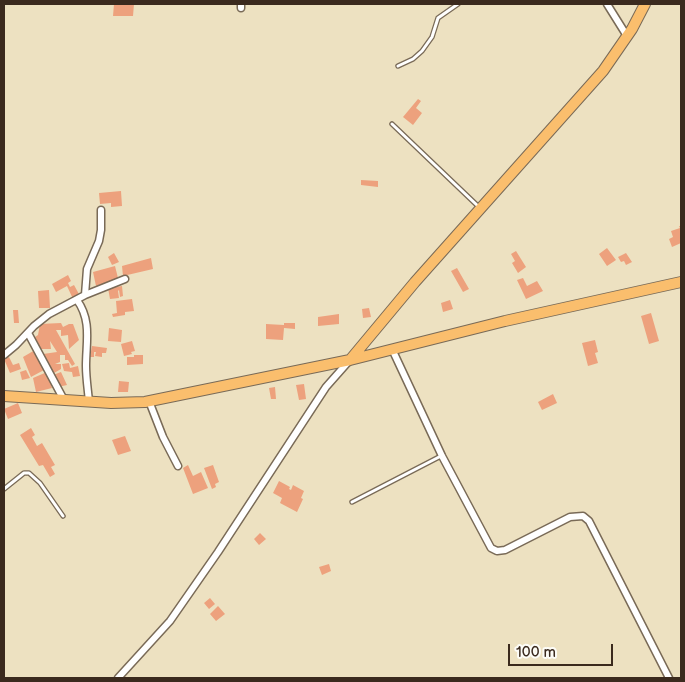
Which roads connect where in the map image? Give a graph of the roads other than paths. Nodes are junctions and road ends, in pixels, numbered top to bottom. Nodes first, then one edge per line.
1 (458, 4) edge
2 (608, 4) edge
3 (645, 4) edge
4 (627, 36) junction
5 (398, 66) dead end
6 (392, 124) dead end
7 (481, 208) junction
8 (101, 210) dead end
9 (125, 279) dead end
10 (681, 282) edge
11 (85, 295) junction
12 (78, 300) junction
13 (28, 333) junction
14 (392, 349) junction
15 (4, 355) edge
16 (350, 360) junction
17 (4, 396) edge
18 (64, 400) junction
19 (150, 401) junction
20 (89, 402) junction
21 (442, 456) junction
22 (178, 466) dead end
23 (4, 489) edge
24 (352, 502) dead end
25 (63, 516) dead end
26 (118, 678) edge
27 (669, 678) edge

1 - 5 lane
2 - 4 street
3 - 4 main road
4 - 7 main road
6 - 7 lane
7 - 16 main road
8 - 11 street
9 - 11 street
10 - 14 main road
11 - 12 street
12 - 13 street
12 - 20 street
13 - 15 street
13 - 18 street
14 - 16 main road
14 - 21 street
16 - 19 main road
16 - 26 street
17 - 18 main road
18 - 20 main road
19 - 20 main road
19 - 22 street
21 - 24 lane
21 - 27 street
23 - 25 lane

